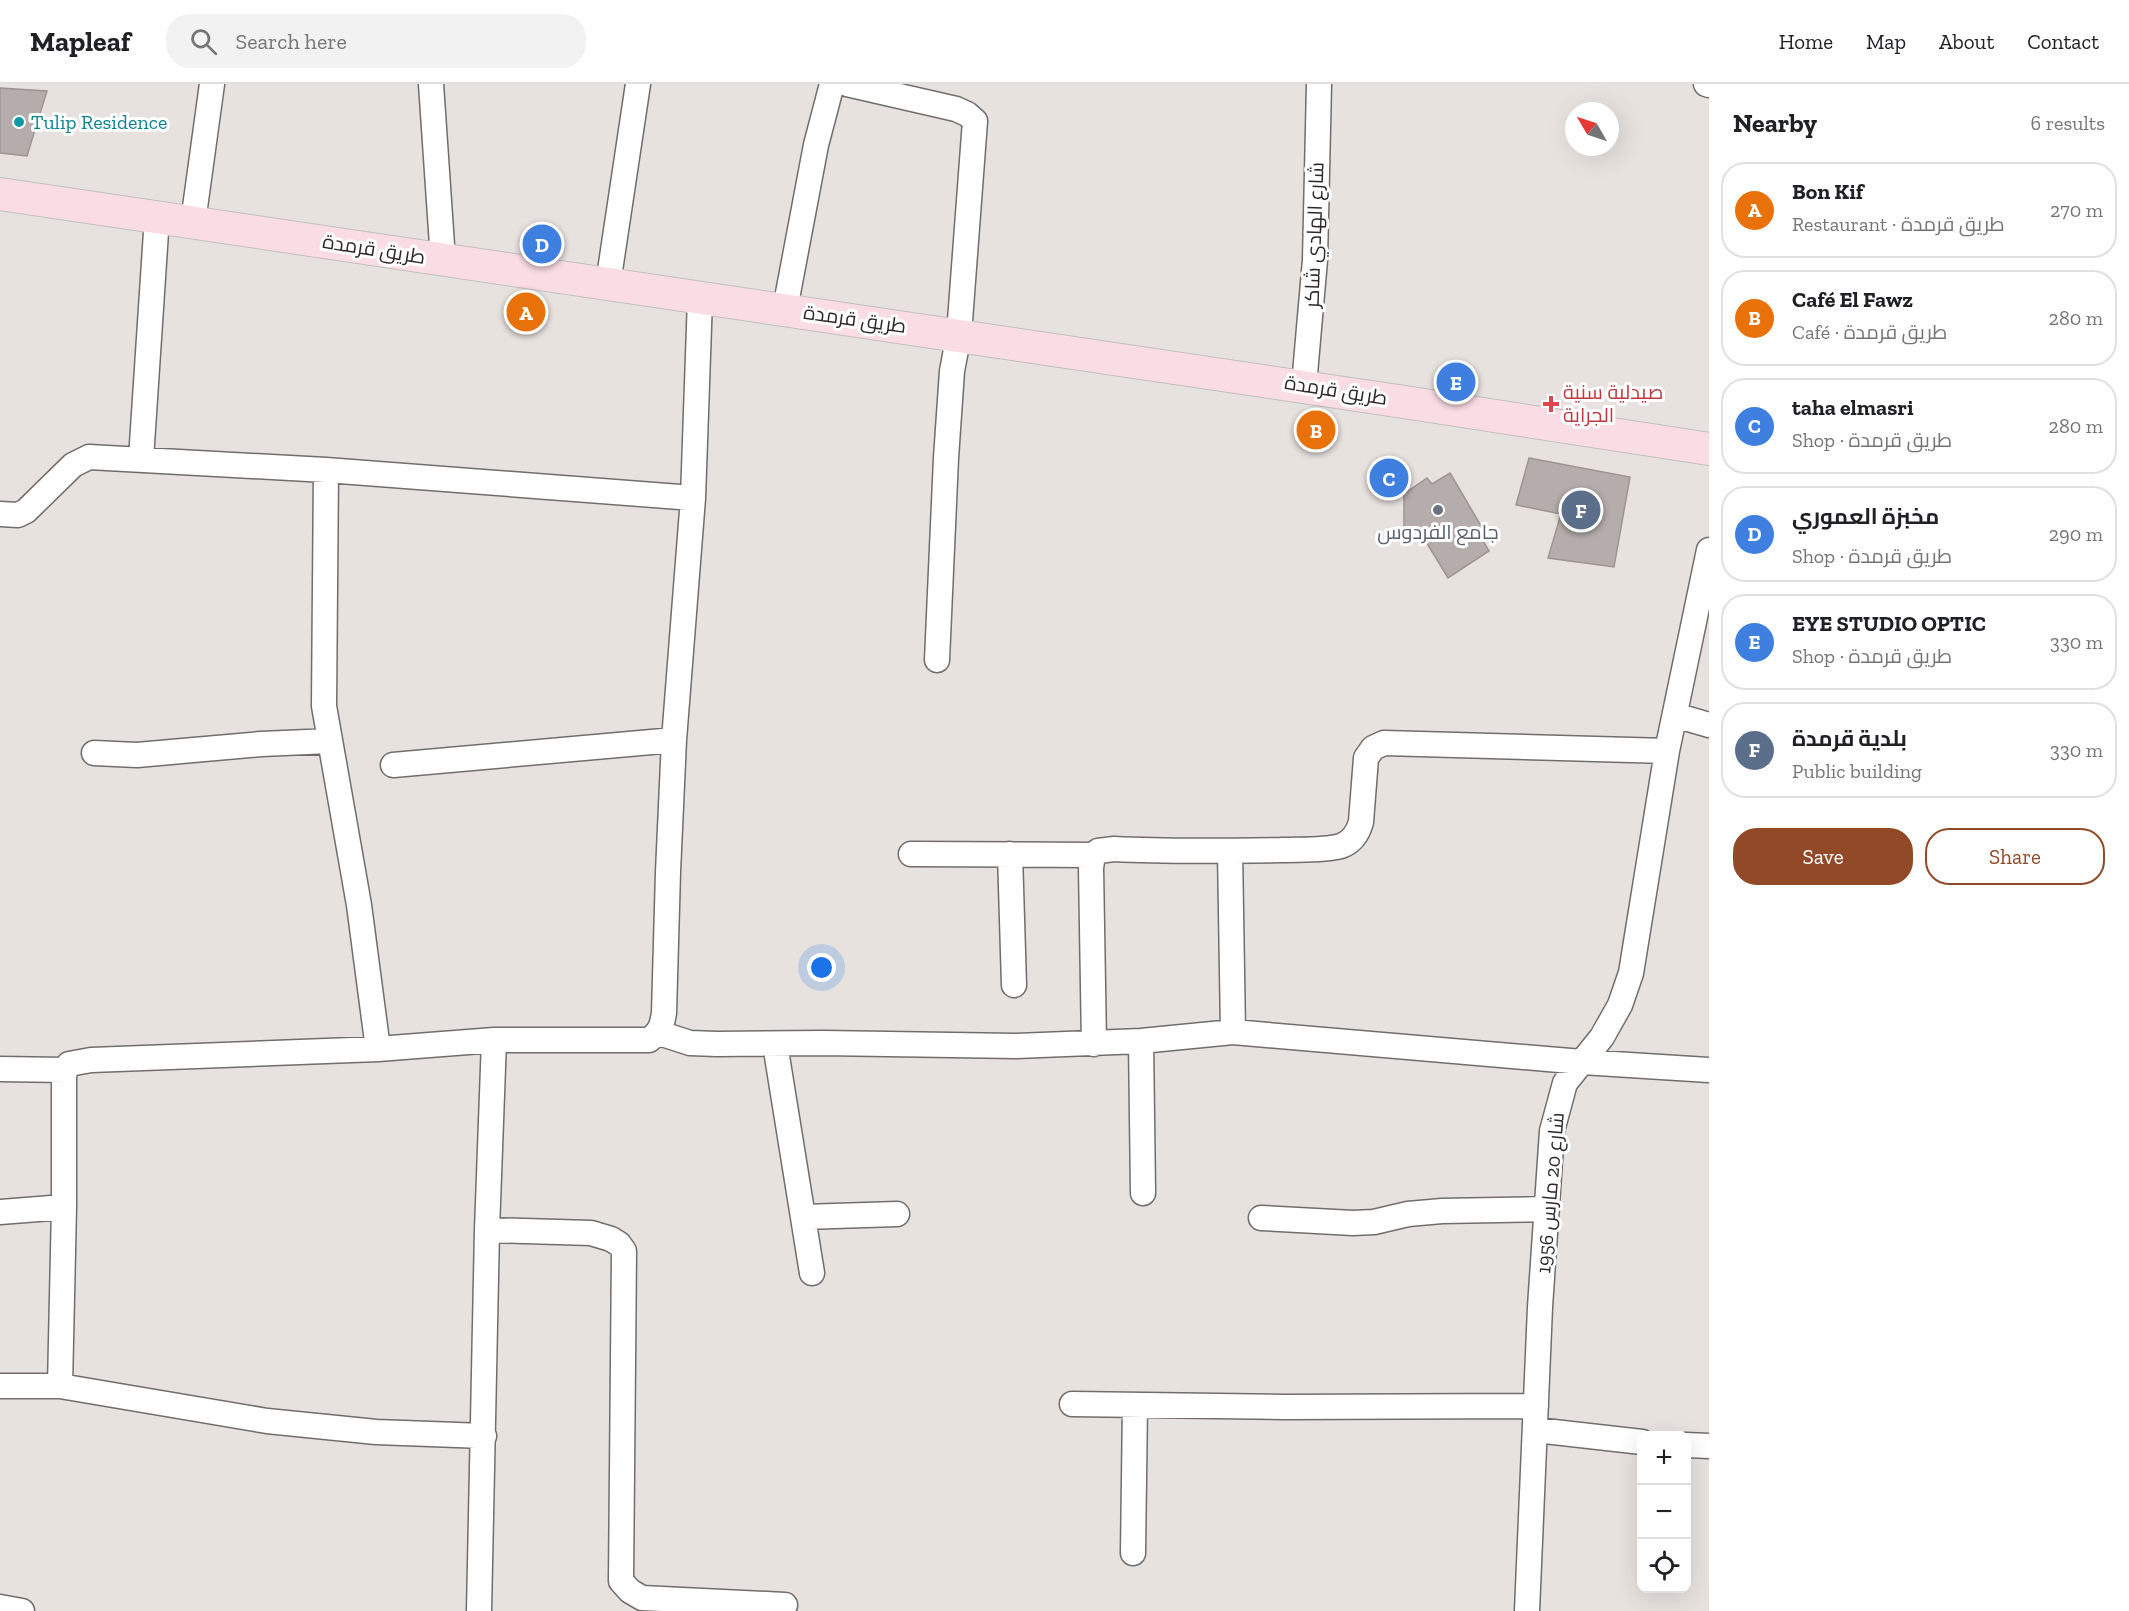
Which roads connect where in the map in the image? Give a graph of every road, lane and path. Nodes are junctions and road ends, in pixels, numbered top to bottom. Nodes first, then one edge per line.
1 (212, 84) edge
2 (431, 84) edge
3 (638, 84) edge
4 (832, 84) edge
5 (847, 84) edge
6 (1319, 84) edge
7 (0, 194) edge
8 (157, 217) junction
9 (193, 222) junction
10 (443, 260) junction
11 (608, 284) junction
12 (700, 298) junction
13 (785, 309) junction
14 (959, 334) junction
15 (1304, 385) junction
16 (1709, 449) edge
17 (141, 459) junction
18 (326, 470) junction
19 (693, 498) junction
20 (0, 514) edge
21 (1709, 550) edge
22 (937, 660) dead end
23 (1675, 715) junction
24 (1709, 725) edge
25 (674, 740) junction
26 (330, 741) junction
27 (1667, 751) junction
28 (94, 753) dead end
29 (393, 765) dead end
30 (1230, 851) junction
31 (911, 854) dead end
32 (1010, 854) junction
33 (1093, 855) junction
34 (1014, 985) dead end
35 (1233, 1032) junction
36 (659, 1033) junction
37 (494, 1040) junction
38 (1141, 1041) junction
39 (775, 1044) junction
40 (1094, 1044) junction
41 (378, 1049) junction
42 (1582, 1062) junction
43 (0, 1069) edge
44 (65, 1070) junction
45 (1709, 1070) edge
46 (1143, 1193) dead end
47 (64, 1207) junction
48 (1547, 1209) junction
49 (0, 1212) edge
50 (897, 1214) dead end
51 (802, 1217) junction
52 (1261, 1218) dead end
53 (487, 1230) junction
54 (812, 1273) dead end
55 (0, 1386) edge
56 (60, 1386) junction
57 (1071, 1404) dead end
58 (1135, 1406) junction
59 (1536, 1406) junction
60 (1536, 1430) junction
61 (484, 1436) junction
62 (1637, 1442) edge
63 (1691, 1445) edge
64 (1709, 1446) edge
65 (1133, 1553) dead end
66 (785, 1605) dead end
67 (0, 1608) edge
68 (22, 1611) edge
69 (479, 1611) edge
70 (1527, 1611) edge

1 - 9 street
2 - 10 street
3 - 11 street
4 - 13 street
5 - 14 street
6 - 15 street, شارع الهادي شاكر
7 - 8 main road, طريق قرمدة
8 - 9 main road, طريق قرمدة
8 - 17 street
9 - 10 main road, طريق قرمدة
10 - 11 main road, طريق قرمدة
11 - 12 main road, طريق قرمدة
12 - 13 main road, طريق قرمدة
12 - 19 street
13 - 14 main road, طريق قرمدة
14 - 15 main road, طريق قرمدة
14 - 22 street
15 - 16 main road, طريق قرمدة
17 - 18 street
17 - 20 street
18 - 19 street
18 - 26 street
19 - 25 street
21 - 23 street, شارع 20 مارس 1956
23 - 24 street
23 - 27 street, شارع 20 مارس 1956
25 - 29 street
25 - 36 street
26 - 28 street
26 - 41 street
27 - 30 street
27 - 42 street, شارع 20 مارس 1956
30 - 33 street
30 - 35 street
31 - 32 street
32 - 33 street
32 - 34 street
33 - 40 street
35 - 38 street
35 - 42 street
36 - 37 street
36 - 39 street
37 - 41 street
37 - 53 street
38 - 40 street
38 - 46 street
39 - 40 street
39 - 51 street
41 - 44 street
42 - 45 street
42 - 48 street, شارع 20 مارس 1956
43 - 44 street
44 - 47 street
47 - 49 street
47 - 56 street
48 - 52 street
48 - 59 street, شارع 20 مارس 1956
50 - 51 street
51 - 54 street
53 - 61 street
53 - 66 street
55 - 56 street
56 - 61 street
57 - 58 street
58 - 59 street
58 - 65 street
59 - 60 street, شارع 20 مارس 1956
60 - 62 street
60 - 70 street, شارع 20 مارس 1956
61 - 69 street
63 - 64 street
67 - 68 street

